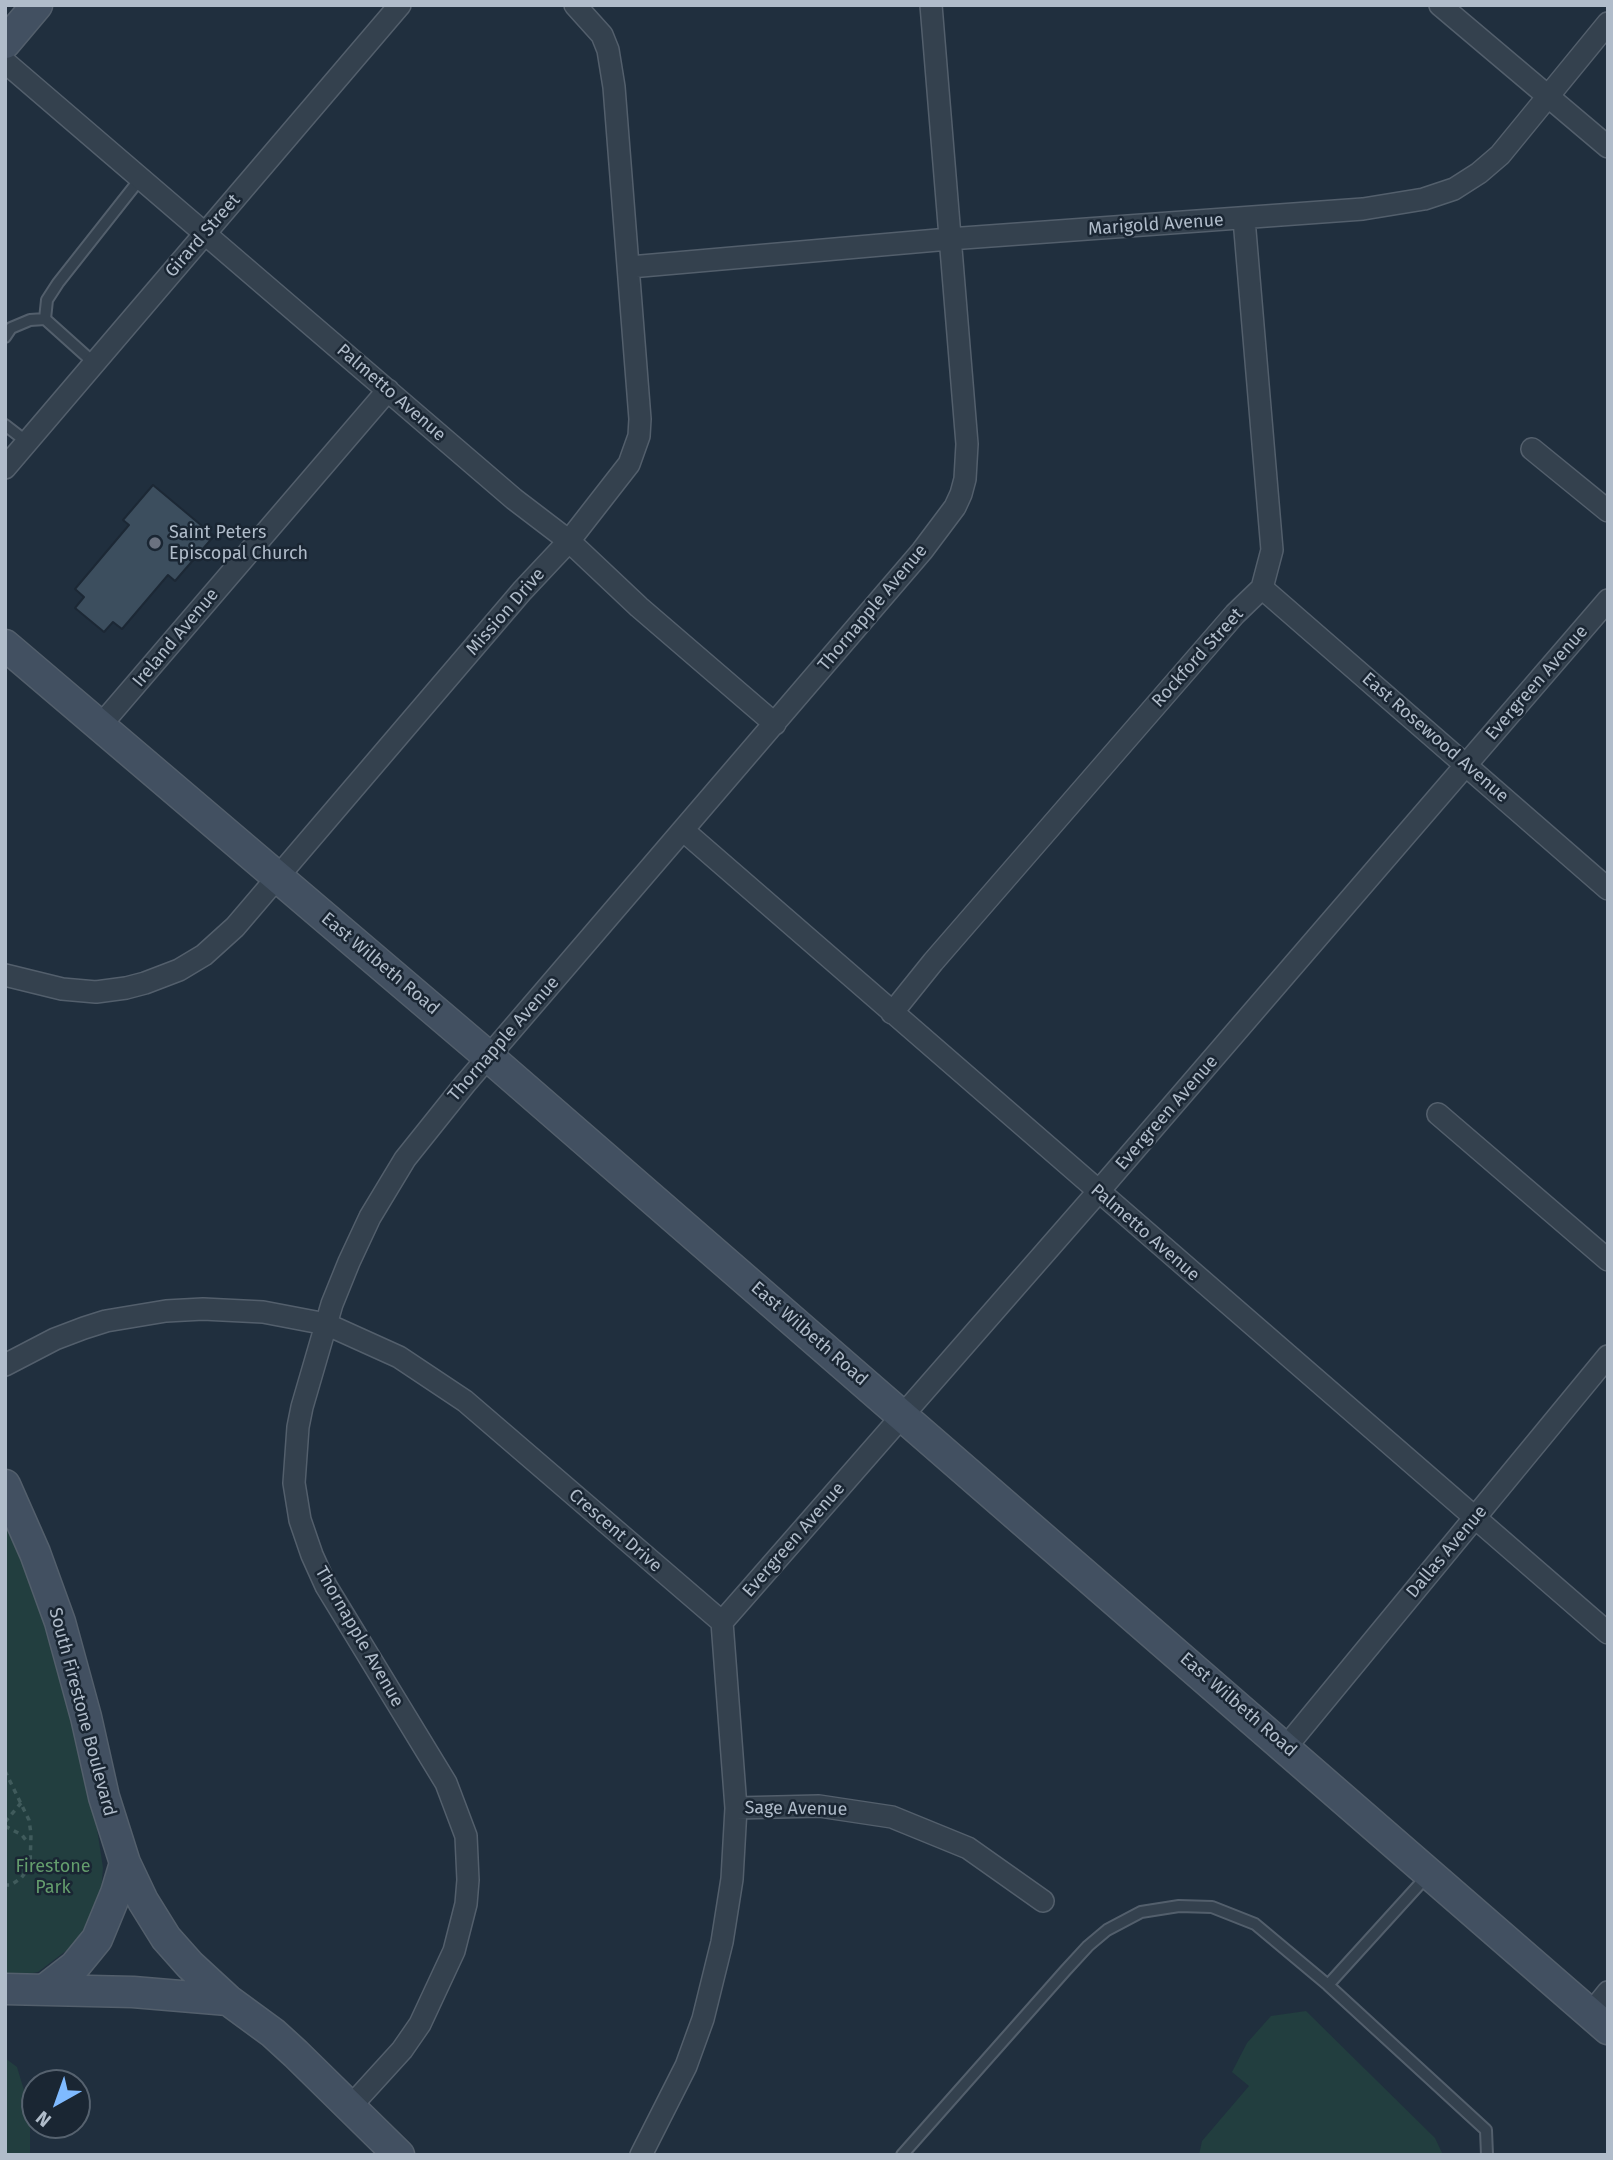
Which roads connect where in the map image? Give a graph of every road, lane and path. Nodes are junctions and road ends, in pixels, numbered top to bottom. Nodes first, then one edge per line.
1 (37, 5) edge
2 (400, 5) edge
3 (575, 5) edge
4 (931, 5) edge
5 (1440, 5) edge
6 (1608, 23) edge
7 (5, 43) edge
8 (5, 62) edge
9 (1548, 96) junction
10 (1608, 147) edge
11 (140, 178) junction
12 (1244, 219) junction
13 (205, 233) junction
14 (949, 239) junction
15 (630, 267) junction
16 (45, 319) junction
17 (5, 337) edge
18 (94, 363) junction
19 (388, 390) junction
20 (5, 425) edge
21 (27, 442) junction
22 (1532, 449) dead end
23 (5, 468) edge
24 (1608, 512) edge
25 (569, 541) junction
26 (1262, 589) junction
27 (1608, 600) edge
28 (5, 645) edge
29 (775, 723) junction
30 (100, 726) junction
31 (1466, 765) junction
32 (684, 831) junction
33 (278, 877) junction
34 (1608, 889) edge
35 (5, 975) edge
36 (892, 1013) junction
37 (489, 1057) junction
38 (1438, 1114) dead end
39 (1098, 1192) junction
40 (1608, 1260) edge
41 (326, 1324) junction
42 (1608, 1356) edge
43 (5, 1365) edge
44 (903, 1416) junction
45 (5, 1485) edge
46 (1474, 1518) junction
47 (722, 1622) junction
48 (1608, 1633) edge
49 (1286, 1747) junction
50 (5, 1771) edge
51 (20, 1803) junction
52 (736, 1808) junction
53 (5, 1824) edge
54 (30, 1845) junction
55 (125, 1863) junction
56 (1430, 1873) junction
57 (5, 1885) edge
58 (1043, 1901) dead end
59 (1328, 1985) junction
60 (5, 1989) edge
61 (44, 1990) junction
62 (228, 2000) junction
63 (1602, 2011) edge
64 (351, 2106) junction
65 (399, 2155) edge
66 (641, 2155) edge
67 (902, 2155) edge
68 (1488, 2155) edge

1 - 7 main road
2 - 13 street, Girard Street
3 - 15 street, Mission Drive
4 - 14 street, Thornapple Avenue
5 - 9 street
6 - 9 street, Marigold Avenue
8 - 11 street, Palmetto Avenue
9 - 10 street
9 - 12 street, Marigold Avenue
11 - 13 street, Palmetto Avenue
11 - 16 lane
12 - 14 street, Marigold Avenue
12 - 26 street
13 - 18 street, Girard Street
13 - 19 street, Palmetto Avenue
14 - 15 street, Marigold Avenue
14 - 29 street, Thornapple Avenue
15 - 25 street, Mission Drive
16 - 17 lane
16 - 18 lane
18 - 21 street, Girard Street
19 - 25 street, Palmetto Avenue
19 - 30 street, Ireland Avenue
20 - 21 lane
21 - 23 street, Girard Street
22 - 24 street
25 - 29 street, Palmetto Avenue
25 - 33 street, Mission Drive
26 - 31 street, East Rosewood Avenue
26 - 36 street, Rockford Street
27 - 31 street, Evergreen Avenue
28 - 30 main road, East Wilbeth Road
29 - 32 street, Thornapple Avenue
30 - 33 main road, East Wilbeth Road
31 - 34 street, East Rosewood Avenue
31 - 39 street, Evergreen Avenue
32 - 36 street, Palmetto Avenue
32 - 37 street, Thornapple Avenue
33 - 35 street, Mission Drive
33 - 37 main road, East Wilbeth Road
36 - 39 street, Palmetto Avenue
37 - 41 street, Thornapple Avenue
37 - 44 main road, East Wilbeth Road
38 - 40 street
39 - 44 street, Evergreen Avenue
39 - 46 street, Palmetto Avenue
41 - 43 street, Crescent Drive
41 - 47 street, Crescent Drive
41 - 64 street, Thornapple Avenue
42 - 46 street, Dallas Avenue
44 - 47 street, Evergreen Avenue
44 - 49 main road, East Wilbeth Road
45 - 55 main road, South Firestone Boulevard
46 - 48 street, Palmetto Avenue
46 - 49 street, Dallas Avenue
47 - 52 street
49 - 56 main road, East Wilbeth Road
50 - 51 path
51 - 53 path
51 - 54 path
52 - 58 street, Sage Avenue
52 - 66 street
53 - 54 path
54 - 57 path
55 - 61 main road
55 - 62 main road, South Firestone Boulevard
56 - 59 lane
56 - 63 main road, East Wilbeth Road
59 - 67 lane
59 - 68 lane
60 - 61 main road
61 - 62 main road
62 - 64 main road, South Firestone Boulevard
64 - 65 main road, South Firestone Boulevard

